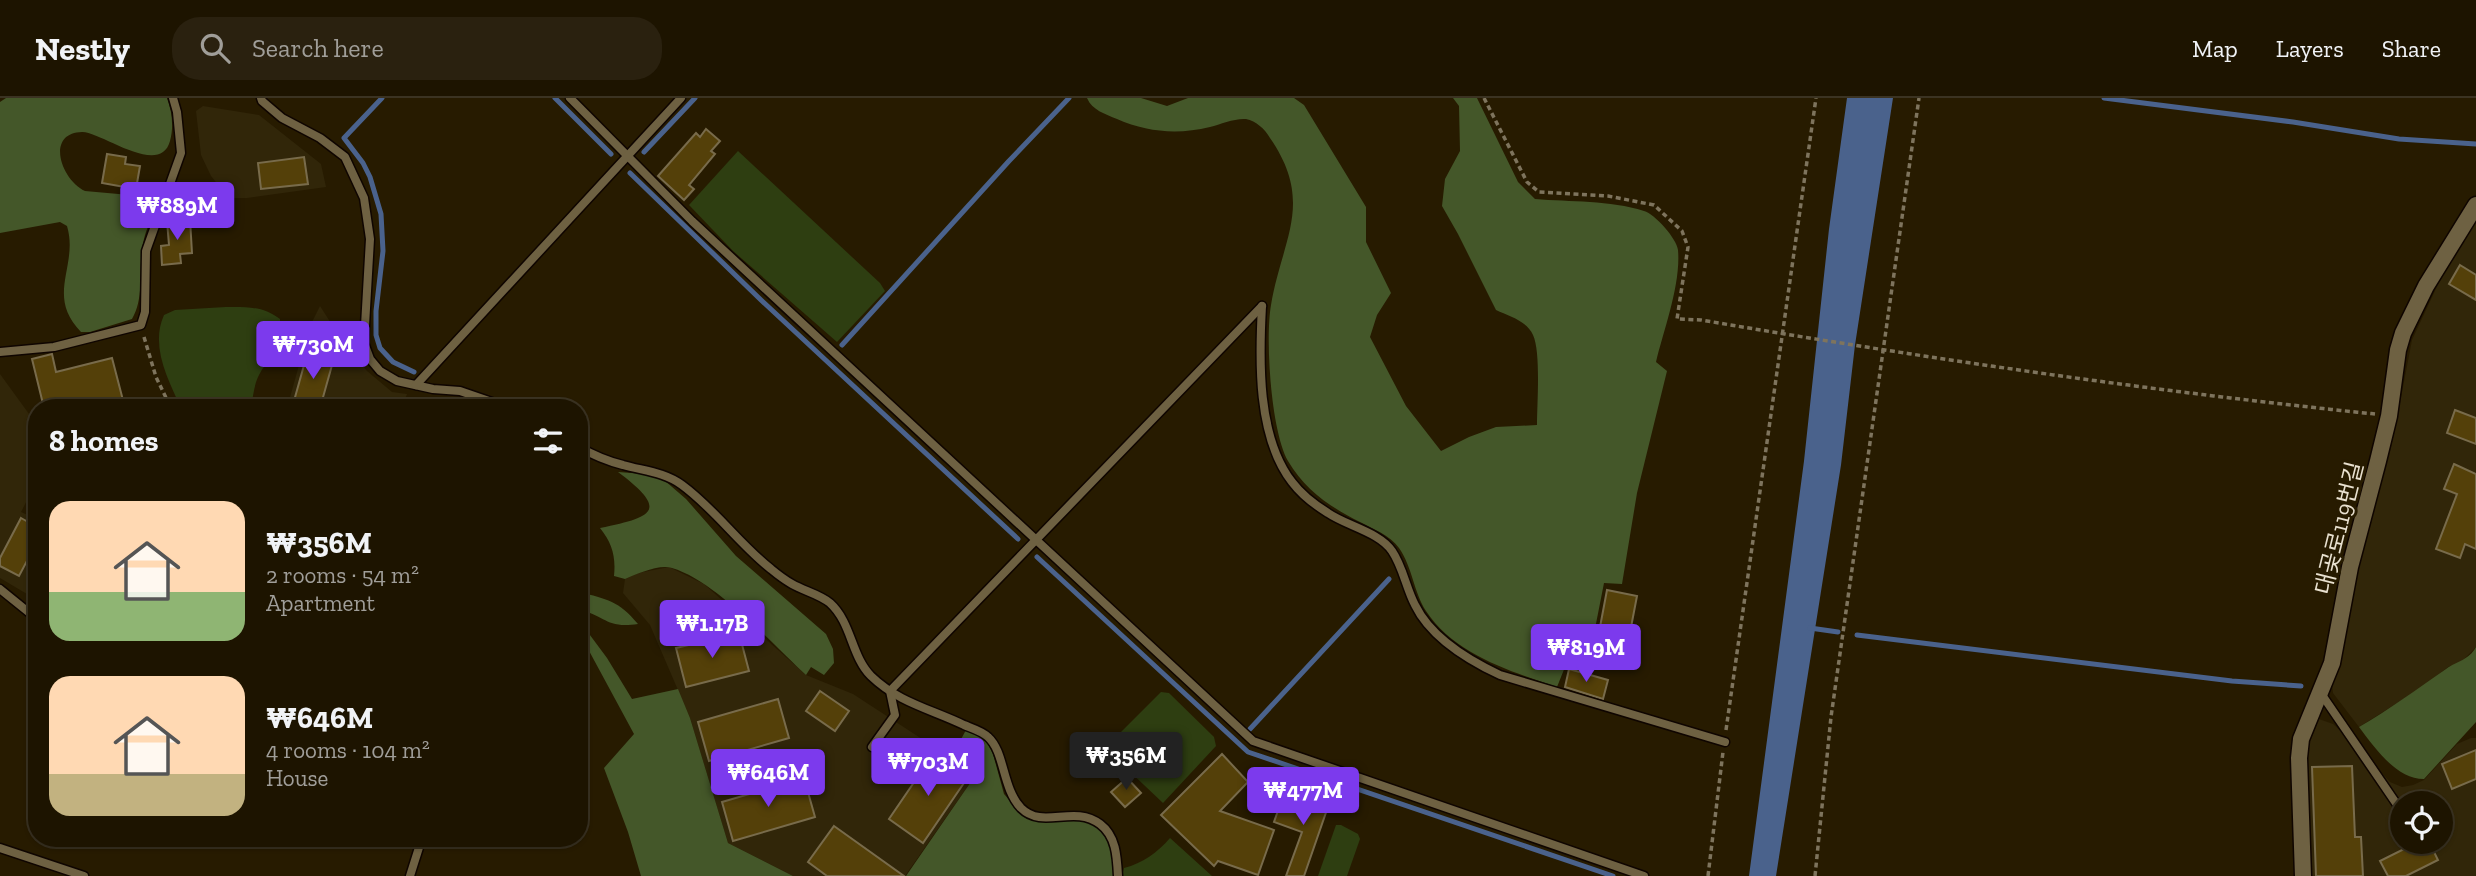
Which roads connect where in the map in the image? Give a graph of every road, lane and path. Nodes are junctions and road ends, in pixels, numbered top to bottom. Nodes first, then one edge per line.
1 (173, 98) edge
2 (261, 98) edge
3 (570, 98) edge
4 (681, 98) edge
5 (1484, 98) edge
6 (1816, 98) edge
7 (1919, 98) edge
8 (629, 156) junction
9 (2476, 205) edge
10 (141, 325) junction
11 (1783, 334) junction
12 (0, 352) edge
13 (1883, 352) junction
14 (416, 386) junction
15 (166, 399) edge
16 (483, 399) edge
17 (2389, 416) junction
18 (588, 452) edge
19 (1035, 540) junction
20 (0, 589) edge
21 (28, 612) edge
22 (890, 691) junction
23 (2320, 692) junction
24 (1725, 742) junction
25 (872, 747) dead end
26 (2390, 794) edge
27 (419, 847) edge
28 (0, 848) edge
29 (83, 876) edge
30 (410, 876) edge
31 (1118, 876) edge
32 (1644, 876) edge
33 (1708, 876) edge
34 (1815, 876) edge
35 (2303, 876) edge

1 - 10 lane
2 - 14 lane
3 - 8 lane
4 - 8 lane
5 - 11 path
6 - 11 path
7 - 13 path
8 - 14 lane
8 - 19 lane
9 - 17 street, 대곶로119번길
10 - 12 lane
10 - 15 path
11 - 13 path
11 - 24 path
13 - 17 path
13 - 34 path
14 - 16 lane
17 - 23 street, 대곶로119번길
18 - 22 lane
19 - 22 lane
19 - 24 lane
19 - 32 lane
20 - 21 lane
22 - 25 lane
22 - 31 lane
23 - 26 lane
23 - 35 street, 대곶로119번길
24 - 33 path
27 - 30 lane
28 - 29 lane

